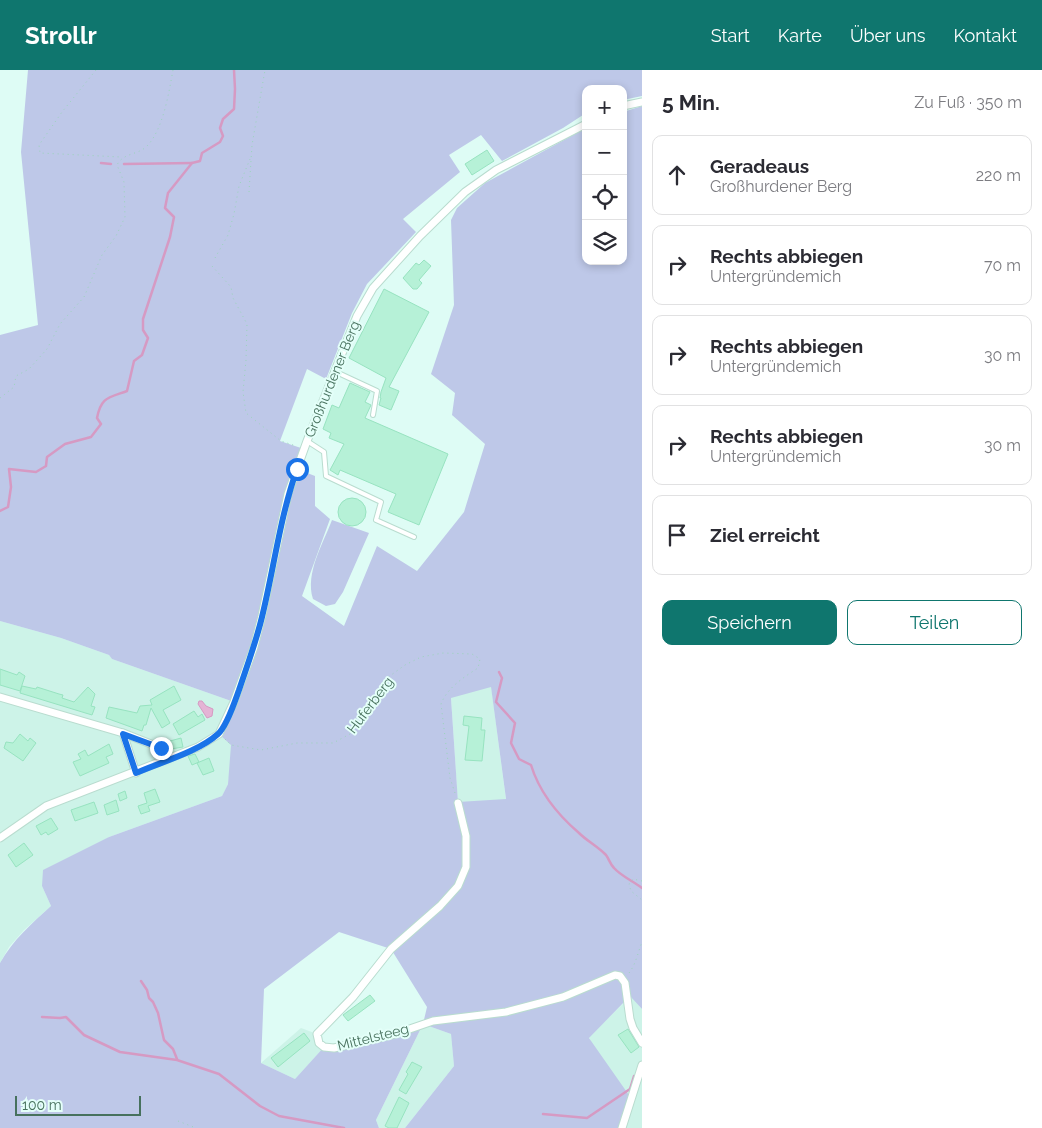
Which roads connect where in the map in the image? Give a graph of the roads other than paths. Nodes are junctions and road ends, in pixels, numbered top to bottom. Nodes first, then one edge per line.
1 (642, 102) edge
2 (627, 105) edge
3 (582, 126) edge
4 (334, 371) junction
5 (373, 415) dead end
6 (307, 441) junction
7 (414, 538) dead end
8 (0, 697) edge
9 (123, 734) junction
10 (161, 748) dead end
11 (136, 773) junction
12 (458, 802) road end
13 (0, 838) edge
14 (642, 1042) edge
15 (642, 1065) edge
16 (622, 1128) edge

1 - 2 street
3 - 4 street, Großhurdener Berg
4 - 5 lane
4 - 6 street, Großhurdener Berg
6 - 7 lane
6 - 11 street, Großhurdener Berg
8 - 9 street
9 - 10 street
9 - 11 street
11 - 13 street
12 - 14 street, Mittelsteeg
15 - 16 street

